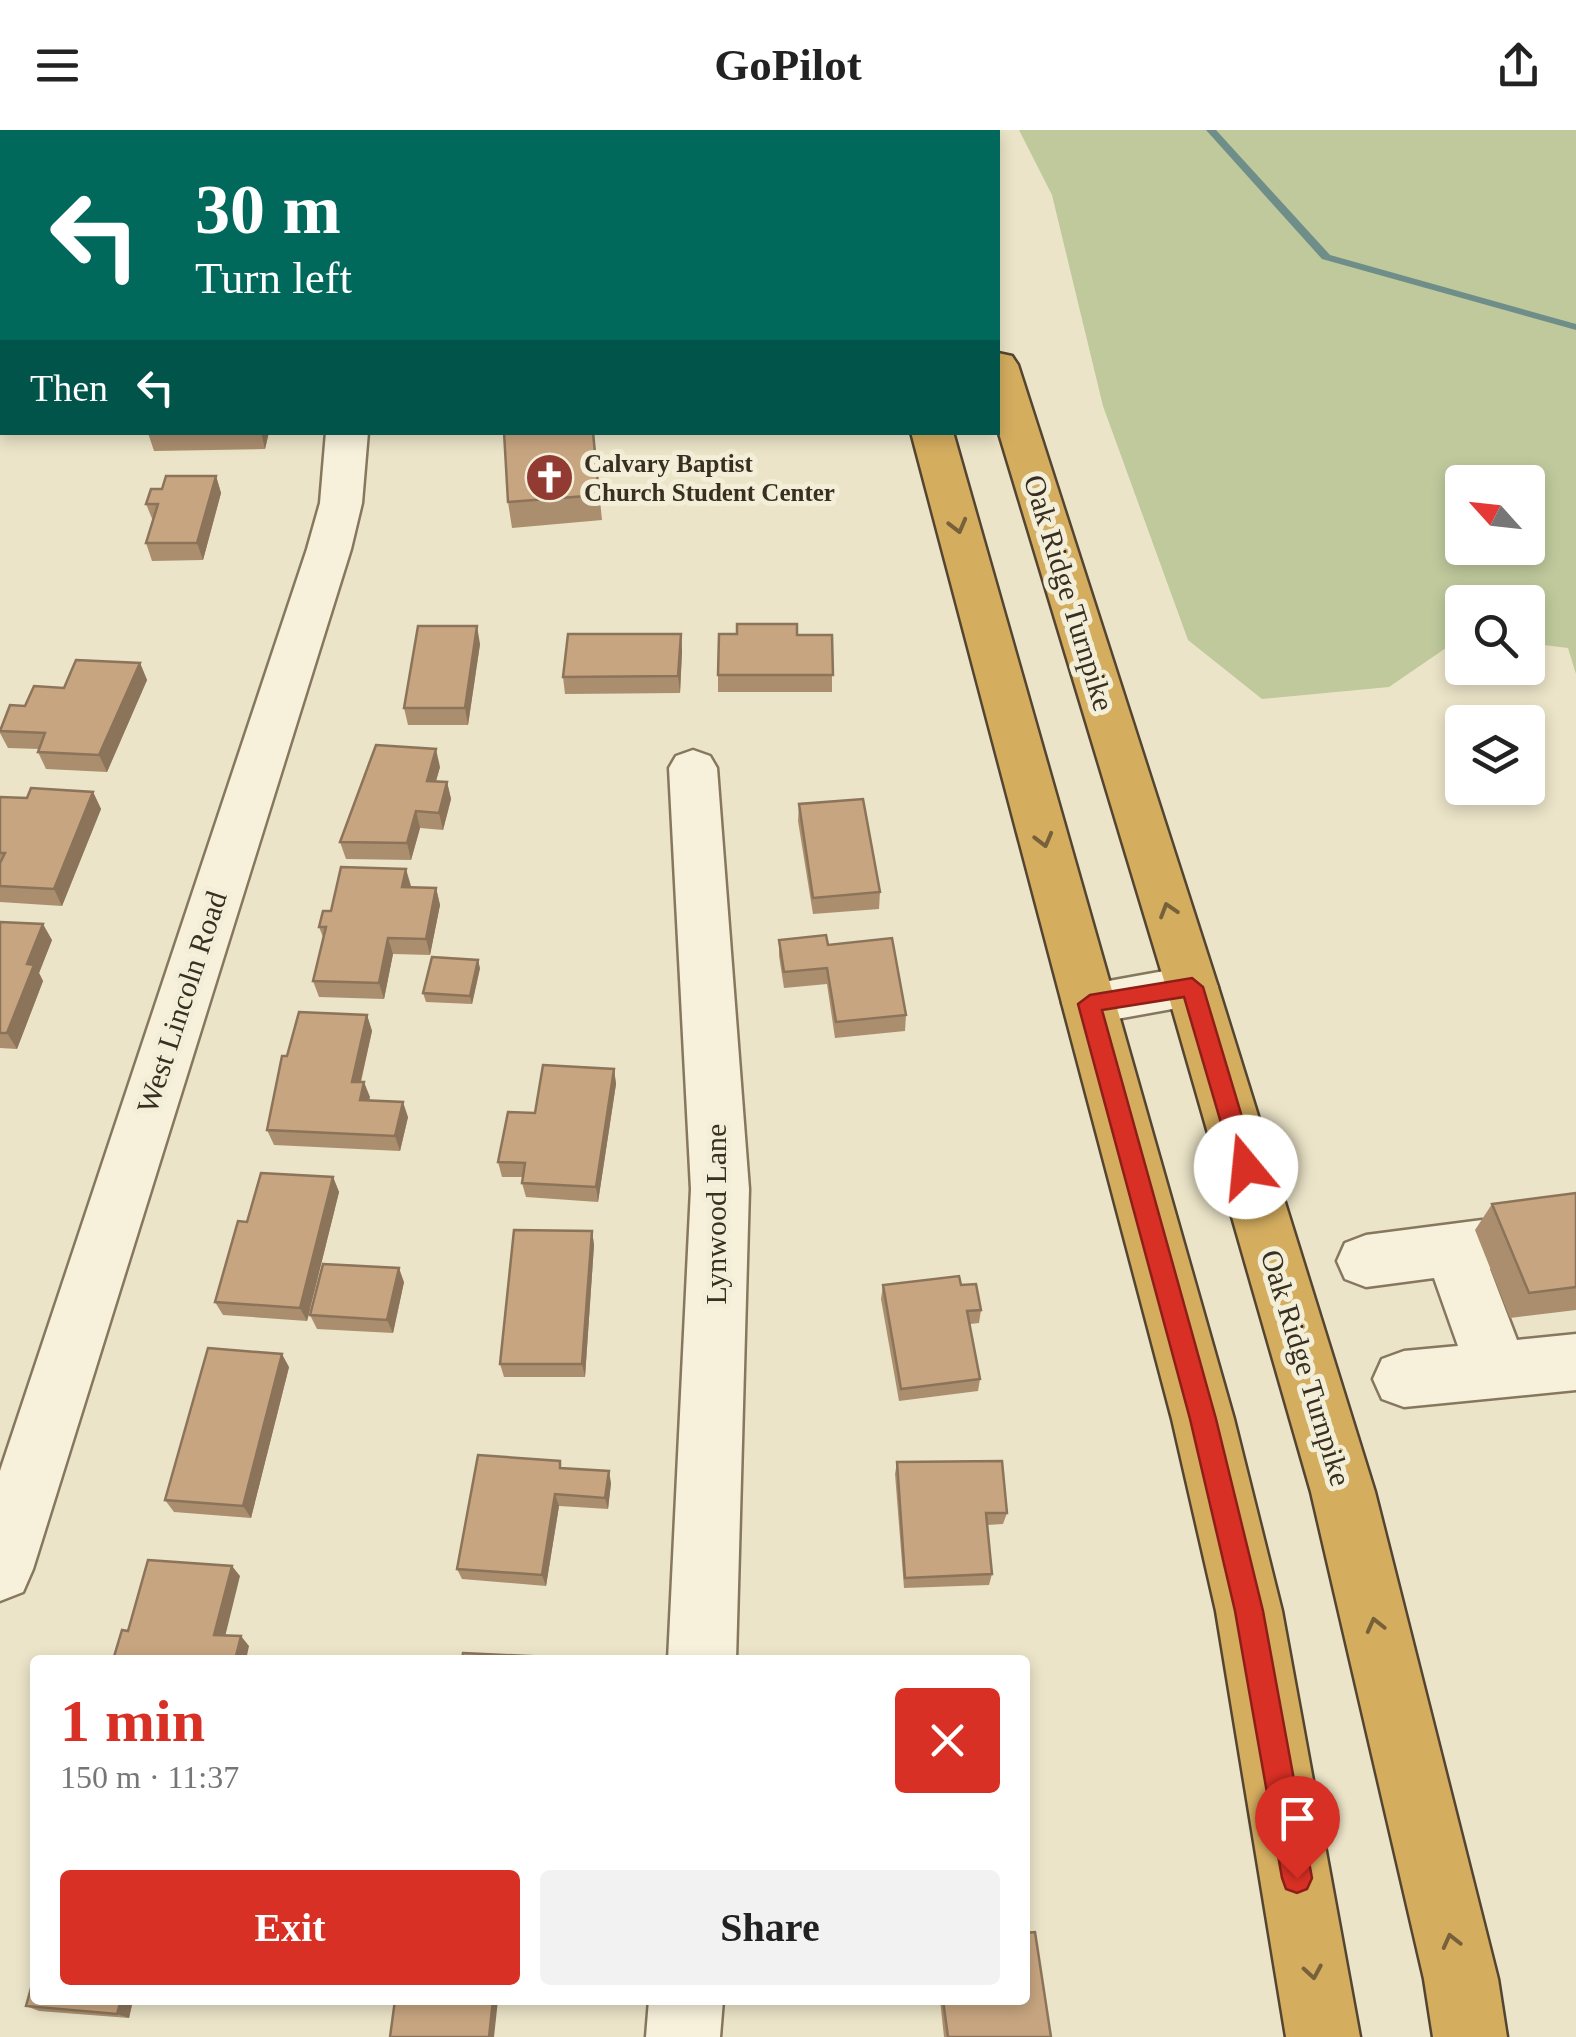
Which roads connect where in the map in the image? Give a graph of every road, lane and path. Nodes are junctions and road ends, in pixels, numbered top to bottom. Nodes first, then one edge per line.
1 (1000, 371) edge
2 (348, 435) edge
3 (933, 435) edge
4 (694, 768) dead end
5 (1192, 987) junction
6 (1090, 1004) junction
7 (1366, 1260) dead end
8 (1576, 1362) edge
9 (1498, 1368) junction
10 (1404, 1379) dead end
11 (0, 1569) edge
12 (702, 1655) edge
13 (686, 2005) edge
14 (684, 2037) edge
15 (1324, 2037) edge
16 (1470, 2037) edge

5 -> 1 highway, Oak Ridge Turnpike
2 - 11 street, West Lincoln Road
3 -> 6 highway
4 - 12 street, Lynwood Lane
5 - 6 street
16 -> 5 highway, Oak Ridge Turnpike
6 -> 15 highway
7 - 9 street
8 - 9 street
9 - 10 street
13 - 14 street

